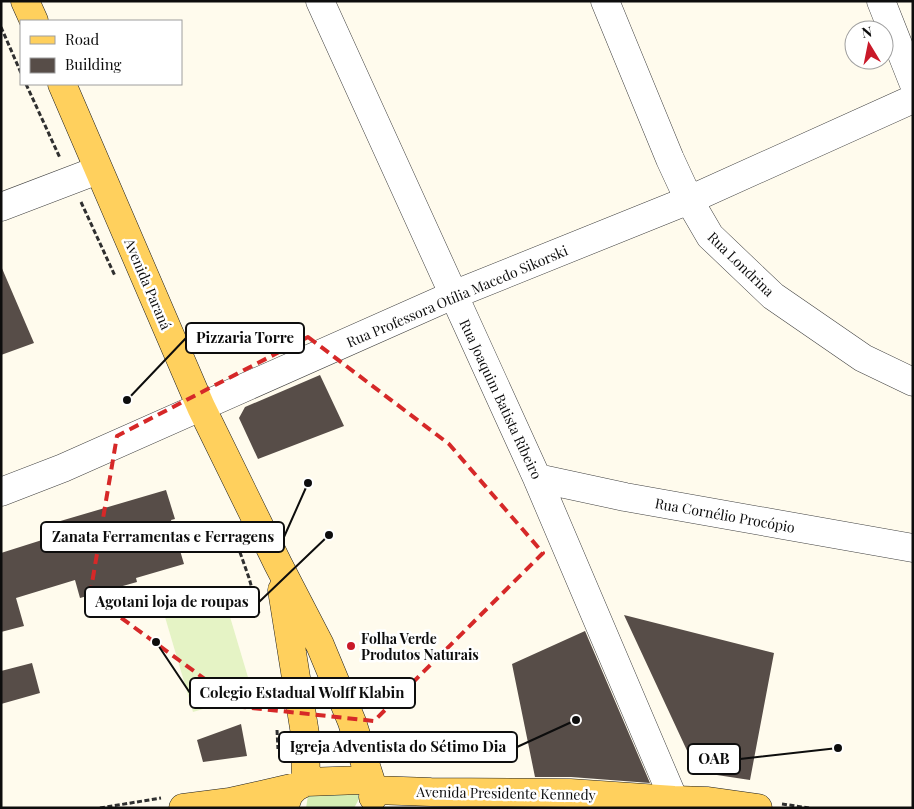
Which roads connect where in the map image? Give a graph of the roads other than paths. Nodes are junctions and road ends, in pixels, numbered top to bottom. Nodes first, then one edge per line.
1 (25, 1) edge
2 (320, 1) edge
3 (605, 1) edge
4 (881, 1) edge
5 (34, 20) edge
6 (913, 82) edge
7 (62, 85) edge
8 (913, 99) edge
9 (98, 170) junction
10 (688, 200) junction
11 (1, 207) edge
12 (453, 295) junction
13 (913, 382) edge
14 (201, 407) junction
15 (537, 478) junction
16 (1, 492) edge
17 (913, 548) edge
18 (278, 564) junction
19 (296, 792) edge
20 (372, 793) edge
21 (674, 800) junction
22 (183, 808) edge
23 (758, 808) edge

1 - 5 main road
2 - 12 street, Rua Joaquim Batista Ribeiro
3 - 10 street, Rua Londrina
4 - 6 street
7 - 9 main road, Avenida Paraná
8 - 10 street, Rua Professora Otília Macedo Sikorski
9 - 11 street
9 - 14 main road, Avenida Paraná
10 - 12 street, Rua Professora Otília Macedo Sikorski
10 - 13 street, Rua Londrina
12 - 14 street, Rua Professora Otília Macedo Sikorski
12 - 15 street, Rua Joaquim Batista Ribeiro
14 - 16 street, Rua Professora Otília Macedo Sikorski
14 - 18 main road, Avenida Paraná
15 - 17 street, Rua Cornélio Procópio
15 - 21 street, Rua Joaquim Batista Ribeiro
18 - 19 main road, Avenida Paraná
18 - 20 main road, Avenida Paraná
19 - 20 main road, Avenida Presidente Kennedy
19 - 22 main road
20 - 21 main road, Avenida Presidente Kennedy
21 - 23 main road, Avenida Presidente Kennedy

